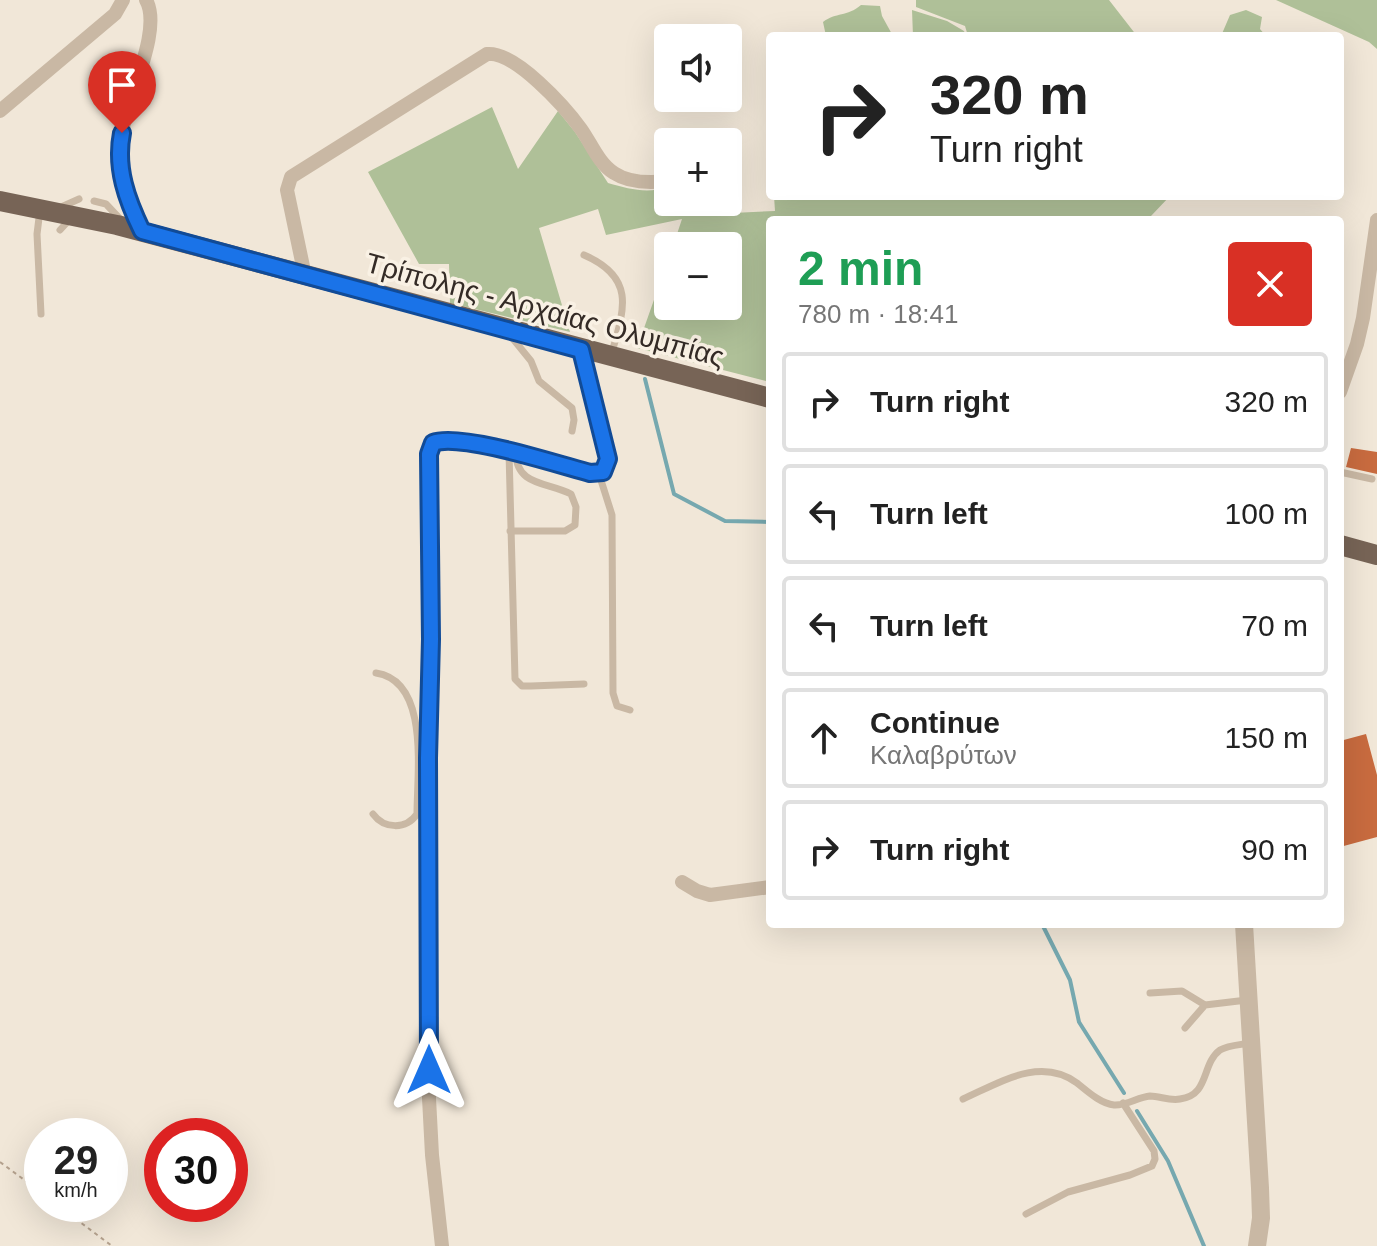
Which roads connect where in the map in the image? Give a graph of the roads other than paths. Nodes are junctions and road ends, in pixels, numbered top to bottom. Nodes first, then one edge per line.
1 (123, 0) edge
2 (146, 0) edge
3 (0, 111) edge
4 (654, 181) edge
5 (0, 201) edge
6 (94, 201) dead end
7 (57, 214) junction
8 (1377, 220) edge
9 (135, 230) junction
10 (584, 255) dead end
11 (305, 276) junction
12 (41, 314) dead end
13 (505, 329) junction
14 (581, 350) junction
15 (611, 357) junction
16 (1344, 381) edge
17 (766, 397) edge
18 (572, 431) dead end
19 (513, 452) junction
20 (1344, 473) edge
21 (599, 474) junction
22 (1372, 479) dead end
23 (510, 531) junction
24 (1344, 546) edge
25 (1377, 555) edge
26 (376, 673) dead end
27 (584, 684) dead end
28 (630, 710) dead end
29 (423, 792) junction
30 (373, 814) dead end
31 (682, 882) dead end
32 (766, 888) edge
33 (1244, 928) edge
34 (1150, 993) dead end
35 (1250, 999) junction
36 (1205, 1005) junction
37 (1185, 1028) dead end
38 (1252, 1043) junction
39 (963, 1099) dead end
40 (1123, 1103) junction
41 (1026, 1214) dead end
42 (442, 1246) edge
43 (1257, 1246) edge

1 - 3 street
2 - 9 street
4 - 11 street
5 - 7 main road, Τρίπολης - Αρχαίας Ολυμπίας
6 - 9 lane
7 - 9 main road, Τρίπολης - Αρχαίας Ολυμπίας
7 - 12 lane
8 - 16 street
9 - 11 main road, Τρίπολης - Αρχαίας Ολυμπίας
10 - 15 lane
11 - 13 main road, Τρίπολης - Αρχαίας Ολυμπίας
13 - 14 main road, Τρίπολης - Αρχαίας Ολυμπίας
13 - 18 lane
14 - 15 main road, Τρίπολης - Αρχαίας Ολυμπίας
14 - 21 street
15 - 17 main road, Τρίπολης - Αρχαίας Ολυμπίας
19 - 21 street
19 - 23 lane
19 - 23 lane
19 - 29 street
20 - 22 lane
21 - 28 lane
23 - 27 lane
24 - 25 main road
26 - 29 lane
29 - 30 lane
29 - 42 street
31 - 32 street
33 - 35 street
34 - 36 lane
35 - 36 lane
35 - 38 street
36 - 37 lane
38 - 40 lane
38 - 43 street
39 - 40 lane
40 - 41 lane

